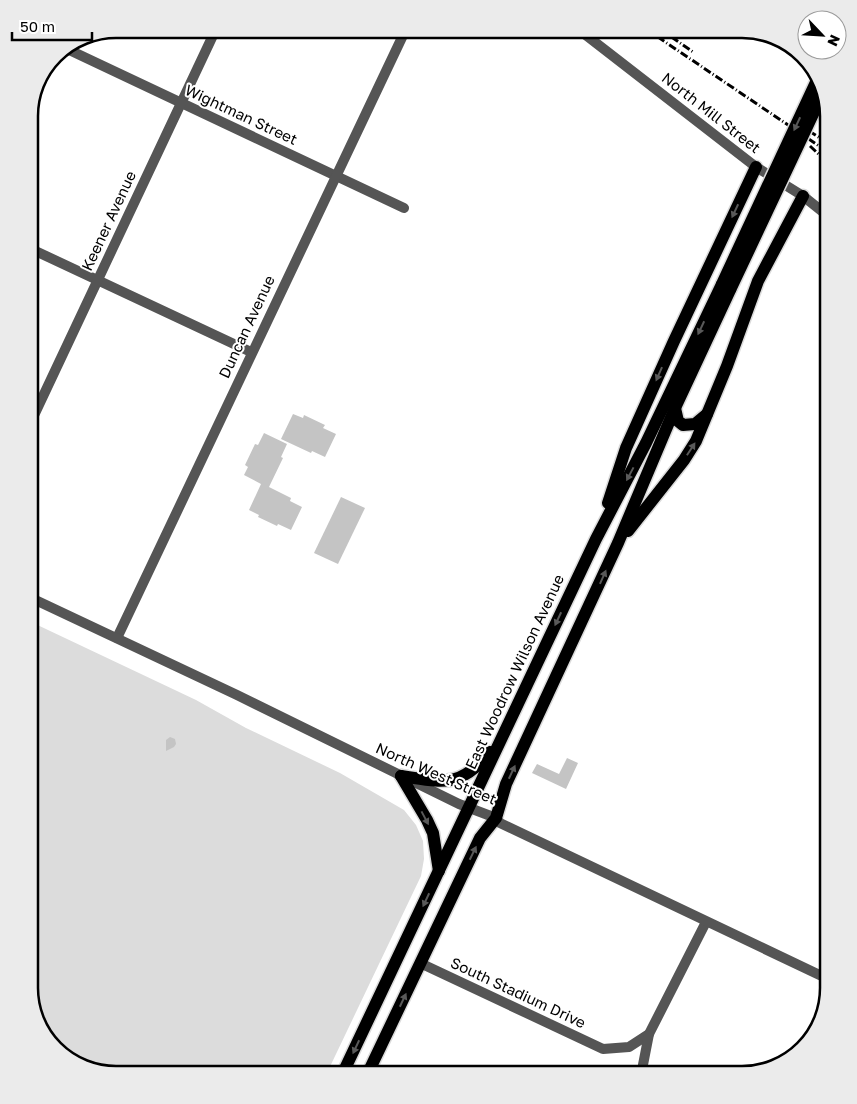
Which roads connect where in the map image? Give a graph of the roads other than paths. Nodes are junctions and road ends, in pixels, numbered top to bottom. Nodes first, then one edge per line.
1 (212, 38) edge
2 (402, 38) edge
3 (590, 38) edge
4 (72, 51) edge
5 (814, 87) edge
6 (818, 102) edge
7 (181, 103) junction
8 (756, 167) junction
9 (336, 176) junction
10 (803, 196) junction
11 (404, 208) dead end
12 (820, 210) edge
13 (38, 252) edge
14 (97, 280) junction
15 (726, 286) junction
16 (252, 352) junction
17 (38, 407) edge
18 (675, 408) junction
19 (707, 414) junction
20 (596, 539) junction
21 (618, 543) junction
22 (37, 601) edge
23 (117, 638) junction
24 (503, 737) junction
25 (401, 776) junction
26 (469, 809) junction
27 (496, 818) junction
28 (439, 871) junction
29 (706, 922) junction
30 (420, 963) junction
31 (820, 975) edge
32 (649, 1034) junction
33 (346, 1066) edge
34 (371, 1066) edge
35 (643, 1066) edge

1 - 7 street, Keener Avenue
2 - 9 street, Duncan Avenue
3 - 8 street, North Mill Street
4 - 7 street, Wightman Street
5 -> 15 main road, bridge
6 - 15 main road, bridge
7 - 9 street, Wightman Street
7 - 14 street, Keener Avenue
8 - 10 street, North Mill Street
8 -> 20 main road
9 - 11 street, Wightman Street
9 - 16 street, Duncan Avenue
10 - 12 street, North Mill Street
10 - 19 main road
13 - 14 street
14 - 16 street
14 - 17 street, Keener Avenue
15 - 18 main road
15 -> 20 main road, East Woodrow Wilson Avenue
16 - 23 street, Duncan Avenue
18 - 19 main road
18 - 21 main road
21 -> 19 main road
20 -> 24 main road, East Woodrow Wilson Avenue
27 -> 21 main road
22 - 23 street, North West Street
23 - 25 street, North West Street
24 - 25 main road
24 - 26 main road, East Woodrow Wilson Avenue
25 - 26 street, North West Street
25 -> 28 main road
26 - 27 street, North West Street
26 - 28 main road, East Woodrow Wilson Avenue
27 - 29 street, North West Street
30 -> 27 main road
28 -> 33 main road, East Woodrow Wilson Avenue
29 - 31 street, North West Street
29 - 32 street
30 - 32 street, South Stadium Drive
34 -> 30 main road
32 - 35 street

